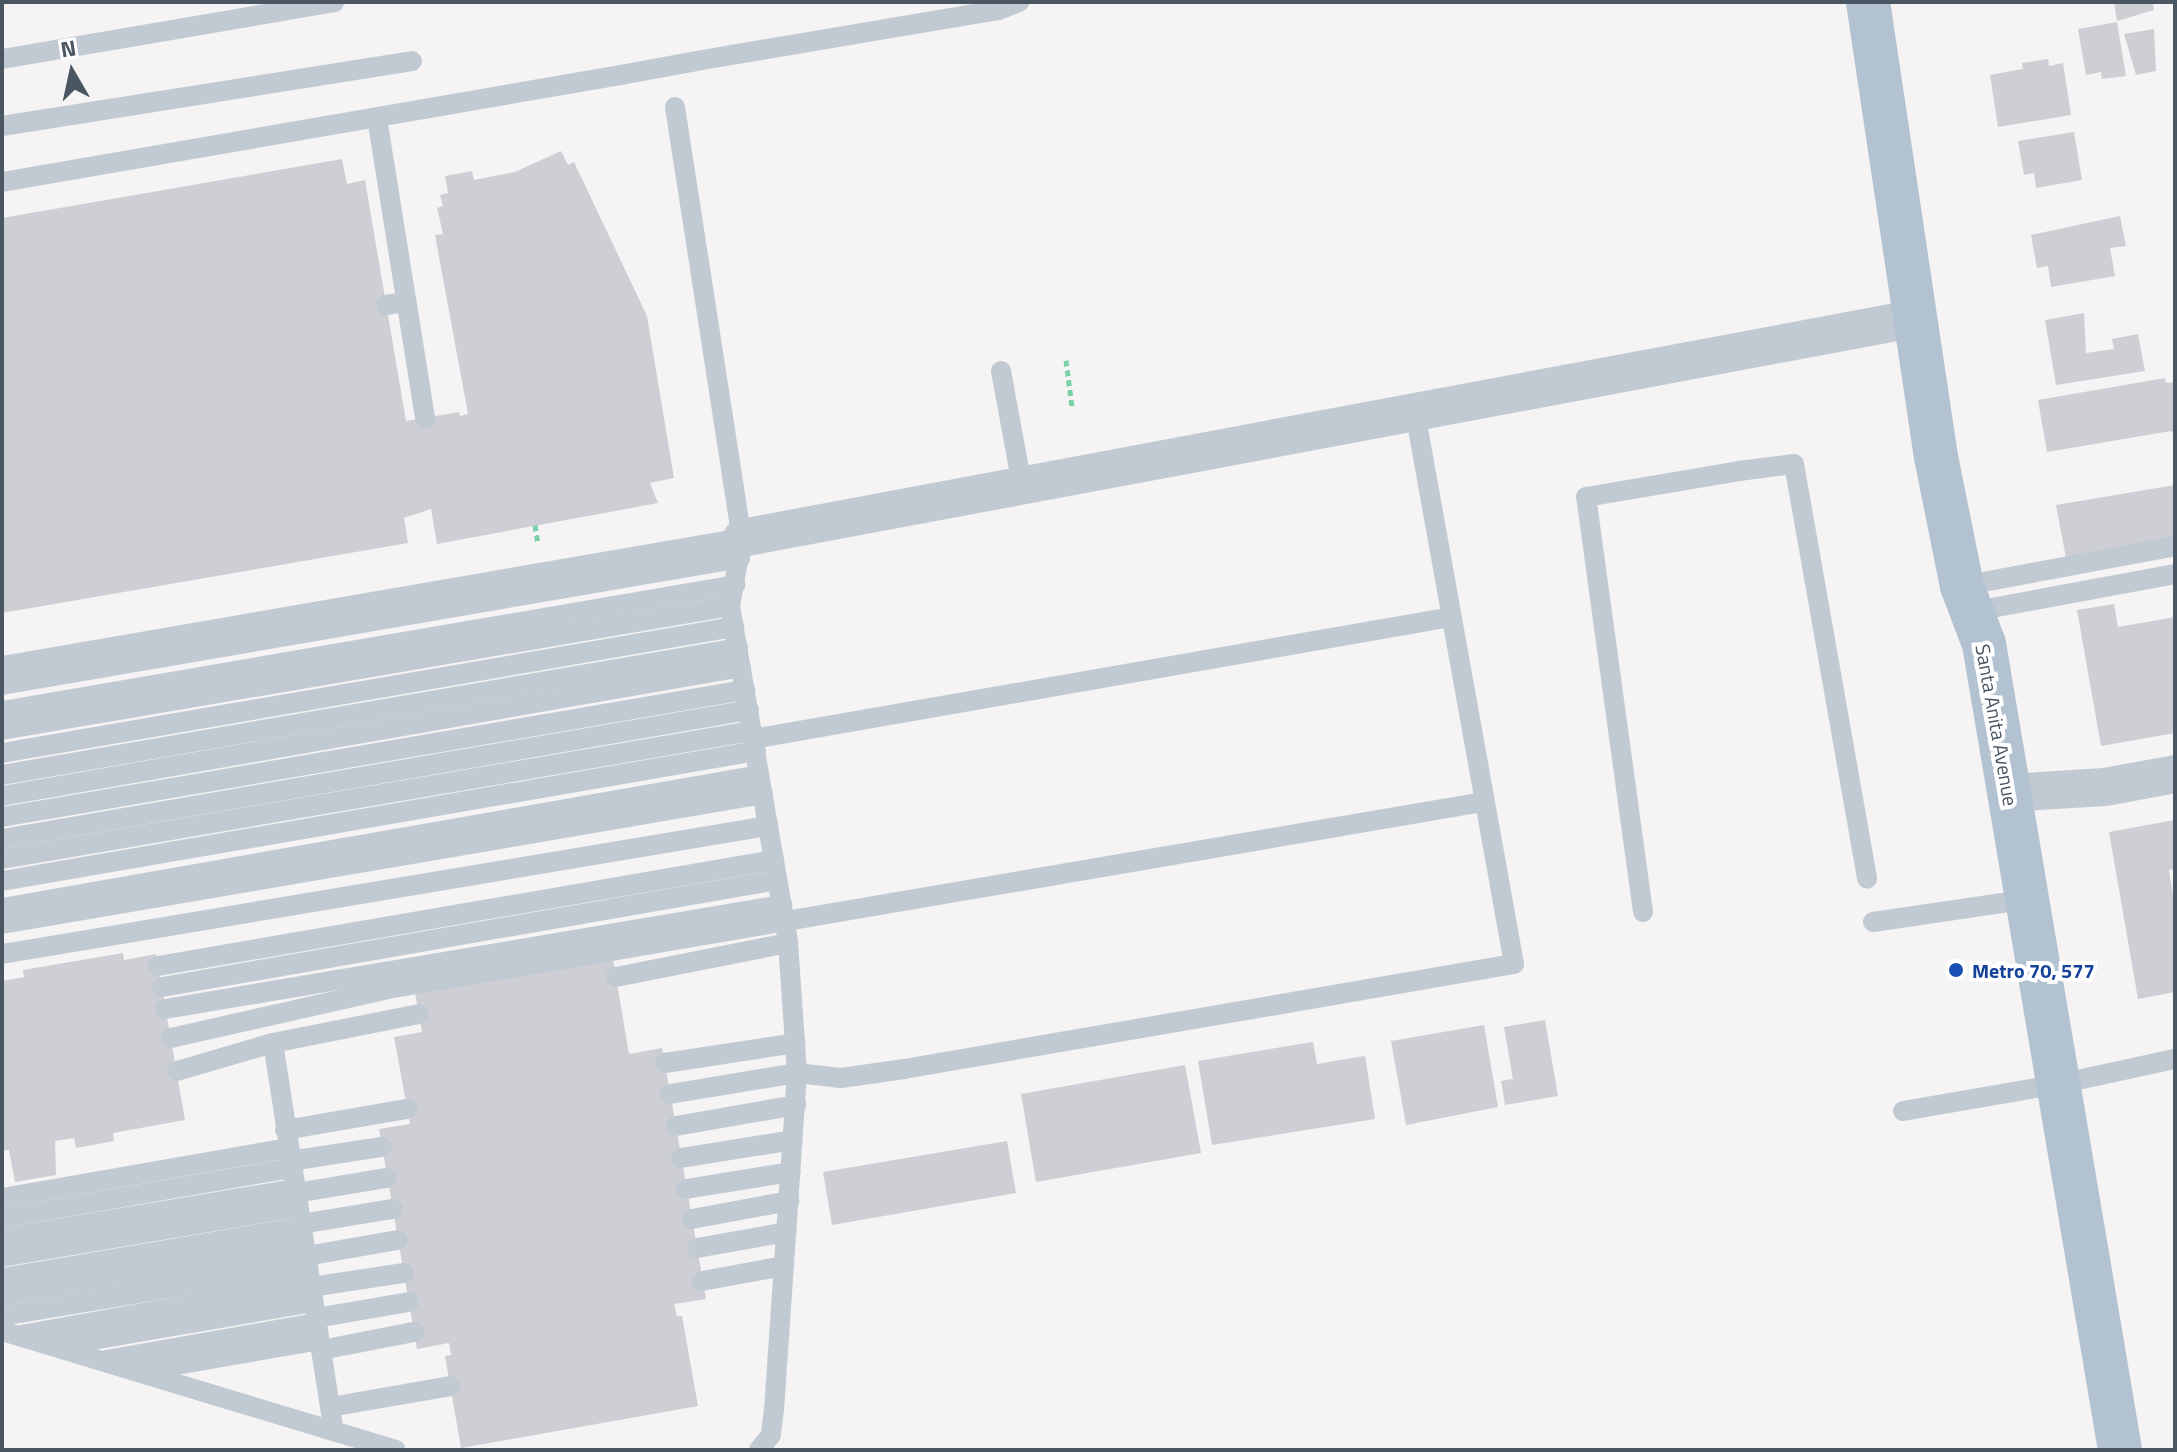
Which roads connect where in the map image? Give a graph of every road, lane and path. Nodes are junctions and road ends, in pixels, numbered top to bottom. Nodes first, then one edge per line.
1 (334, 2) edge
2 (1019, 2) edge
3 (1868, 2) edge
4 (2, 59) edge
5 (412, 61) dead end
6 (675, 107) dead end
7 (377, 118) junction
8 (2, 126) edge
9 (2, 182) edge
10 (1918, 318) junction
11 (1066, 360) dead end
12 (1001, 371) dead end
13 (1072, 407) dead end
14 (1415, 412) junction
15 (425, 418) dead end
16 (1022, 485) junction
17 (2175, 546) edge
18 (741, 548) junction
19 (2175, 574) edge
20 (735, 585) junction
21 (1966, 599) junction
22 (730, 606) junction
23 (1451, 617) junction
24 (734, 627) junction
25 (740, 658) junction
26 (2, 666) edge
27 (2, 685) edge
28 (2, 711) edge
29 (751, 724) junction
30 (2, 730) edge
31 (2, 753) edge
32 (2175, 774) edge
33 (2, 775) edge
34 (761, 785) junction
35 (2009, 793) junction
36 (2, 796) edge
37 (1483, 802) junction
38 (2, 817) edge
39 (768, 826) junction
40 (2, 839) edge
41 (2, 859) edge
42 (776, 870) junction
43 (1867, 879) dead end
44 (2, 881) edge
45 (2028, 899) junction
46 (2, 908) edge
47 (1643, 912) dead end
48 (1873, 922) dead end
49 (2, 924) edge
50 (785, 924) junction
51 (2, 954) edge
52 (158, 966) dead end
53 (616, 977) dead end
54 (162, 987) dead end
55 (165, 1009) dead end
56 (419, 1014) dead end
57 (171, 1038) dead end
58 (273, 1043) junction
59 (795, 1043) junction
60 (2175, 1059) edge
61 (665, 1063) dead end
62 (177, 1071) dead end
63 (797, 1073) junction
64 (2059, 1084) junction
65 (670, 1094) dead end
66 (796, 1105) junction
67 (407, 1109) dead end
68 (1903, 1111) dead end
69 (676, 1126) dead end
70 (793, 1140) junction
71 (382, 1147) dead end
72 (289, 1152) junction
73 (681, 1158) dead end
74 (791, 1172) junction
75 (387, 1178) dead end
76 (686, 1189) dead end
77 (2, 1198) edge
78 (789, 1201) junction
79 (393, 1209) dead end
80 (2, 1218) edge
81 (692, 1219) dead end
82 (787, 1232) junction
83 (2, 1238) edge
84 (398, 1240) dead end
85 (697, 1248) dead end
86 (2, 1257) edge
87 (784, 1266) junction
88 (308, 1267) junction
89 (404, 1273) dead end
90 (2, 1278) edge
91 (702, 1281) dead end
92 (2, 1296) edge
93 (409, 1302) dead end
94 (2, 1316) edge
95 (414, 1332) dead end
96 (9, 1333) edge
97 (54, 1346) junction
98 (102, 1361) junction
99 (138, 1372) junction
100 (450, 1386) dead end
101 (330, 1407) junction
102 (334, 1431) junction
103 (395, 1450) edge
104 (759, 1450) edge
105 (2120, 1450) edge

1 - 4 lane
2 - 7 lane, bridge
3 - 10 main road, Santa Anita Avenue
5 - 8 lane
6 - 18 lane
7 - 9 lane
7 - 15 lane
10 - 14 street
10 - 21 main road, Santa Anita Avenue
11 - 13 path
12 - 16 lane
14 - 16 street
14 - 23 lane
16 - 18 street
17 - 21 lane
18 - 20 lane
18 - 26 lane
18 - 27 lane
19 - 21 lane
20 - 22 lane
20 - 28 lane
21 - 35 main road, Santa Anita Avenue
22 - 24 lane
22 - 30 lane
23 - 29 lane
23 - 37 lane
24 - 25 lane
24 - 31 lane
25 - 29 lane
25 - 33 lane
25 - 36 lane
29 - 34 lane
29 - 38 lane
29 - 40 lane
29 - 41 lane
29 - 44 lane
32 - 35 street
34 - 39 lane
34 - 46 lane
34 - 49 lane
35 - 45 main road, Santa Anita Avenue
37 - 50 lane
37 - 63 lane
39 - 42 lane
39 - 51 lane
42 - 50 lane
42 - 52 lane
42 - 54 lane
43 - 47 lane
45 - 48 lane
45 - 64 main road, Santa Anita Avenue
50 - 53 lane
50 - 55 lane
50 - 57 lane
50 - 59 lane
56 - 58 lane
58 - 62 lane
58 - 72 lane
59 - 61 lane
59 - 63 lane
60 - 64 lane
63 - 65 lane
63 - 66 lane
64 - 68 lane
64 - 105 main road, Santa Anita Avenue
66 - 69 lane
66 - 70 lane
67 - 72 lane
70 - 73 lane
70 - 74 lane
71 - 72 lane
72 - 77 lane
72 - 80 lane
72 - 88 lane
74 - 76 lane
74 - 78 lane
75 - 88 lane
78 - 81 lane
78 - 82 lane
79 - 88 lane
82 - 85 lane
82 - 87 lane
83 - 88 lane
84 - 88 lane
86 - 88 lane
87 - 91 lane
87 - 104 lane
88 - 89 lane
88 - 90 lane
88 - 92 lane
88 - 93 lane
88 - 94 lane
88 - 95 lane
88 - 96 lane
88 - 97 lane
88 - 98 lane
88 - 99 lane
88 - 101 lane
96 - 97 lane
97 - 98 lane
98 - 99 lane
99 - 102 lane
100 - 101 lane
101 - 102 lane
102 - 103 lane

